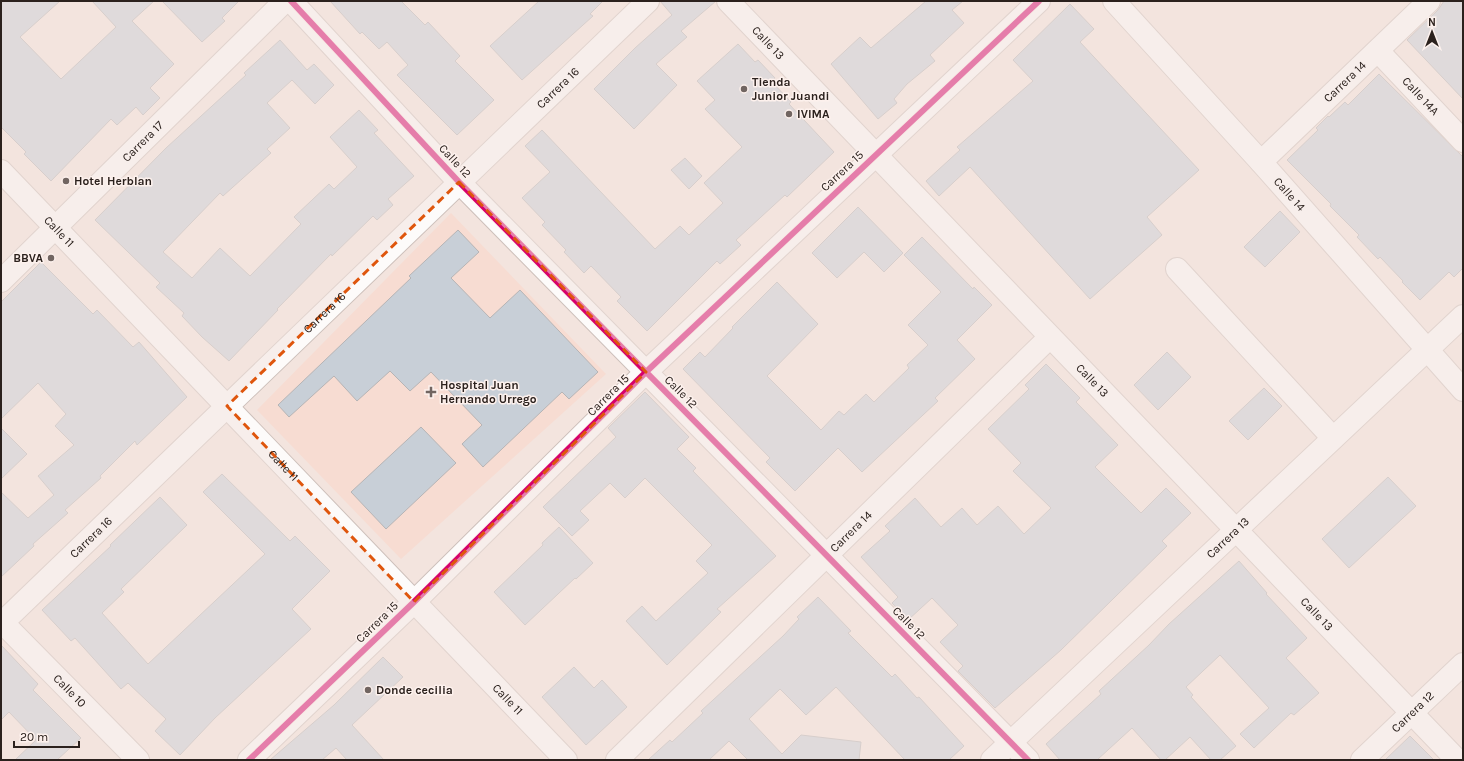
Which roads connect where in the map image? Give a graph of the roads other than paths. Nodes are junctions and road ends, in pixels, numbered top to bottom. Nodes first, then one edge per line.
1 (285, 1) edge
2 (291, 1) edge
3 (648, 1) edge
4 (728, 1) edge
5 (1039, 1) edge
6 (1114, 1) edge
7 (1429, 1) edge
8 (1378, 51) junction
9 (1463, 141) edge
10 (875, 155) junction
11 (1261, 162) junction
12 (1, 171) edge
13 (458, 182) junction
14 (56, 228) junction
15 (1176, 269) dead end
16 (1, 281) edge
17 (1463, 316) edge
18 (1050, 336) junction
19 (1426, 350) junction
20 (646, 372) junction
21 (1463, 390) edge
22 (227, 406) junction
23 (1333, 438) junction
24 (1236, 530) junction
25 (827, 555) junction
26 (414, 602) junction
27 (2, 622) edge
28 (1463, 664) edge
29 (1411, 713) junction
30 (1011, 742) junction
31 (138, 760) edge
32 (249, 760) edge
33 (566, 760) edge
34 (617, 760) edge
35 (992, 760) edge
36 (1028, 760) edge
37 (1362, 760) edge
38 (1457, 760) edge

1 - 14 street, Carrera 17
2 - 13 street, Calle 12
3 - 13 street, Carrera 16
4 - 10 street, Calle 13
5 - 10 street, Carrera 15
6 - 11 street, Calle 14
7 - 8 street, Carrera 14
8 - 9 street, Calle 14A
8 - 11 street, Carrera 14
10 - 18 street, Calle 13
10 - 20 street, Carrera 15
11 - 19 street, Calle 14
12 - 14 street, Calle 11
13 - 20 street, Calle 12
13 - 22 street, Carrera 16
14 - 16 street, Carrera 17
14 - 22 street, Calle 11
15 - 23 street
17 - 19 street, Carrera 13
18 - 24 street, Calle 13
18 - 25 street, Carrera 14
19 - 21 street, Calle 14
19 - 23 street, Carrera 13
20 - 25 street, Calle 12
20 - 26 street, Carrera 15
22 - 26 street, Calle 11
22 - 27 street, Carrera 16
23 - 24 street, Carrera 13
24 - 29 street, Calle 13
24 - 30 street, Carrera 13
25 - 30 street, Calle 12
25 - 34 street, Carrera 14
26 - 32 street, Carrera 15
26 - 33 street, Calle 11
27 - 31 street, Calle 10
28 - 29 street, Carrera 12
29 - 37 street, Carrera 12
29 - 38 street, Calle 13
30 - 35 street, Carrera 13
30 - 36 street, Calle 12

